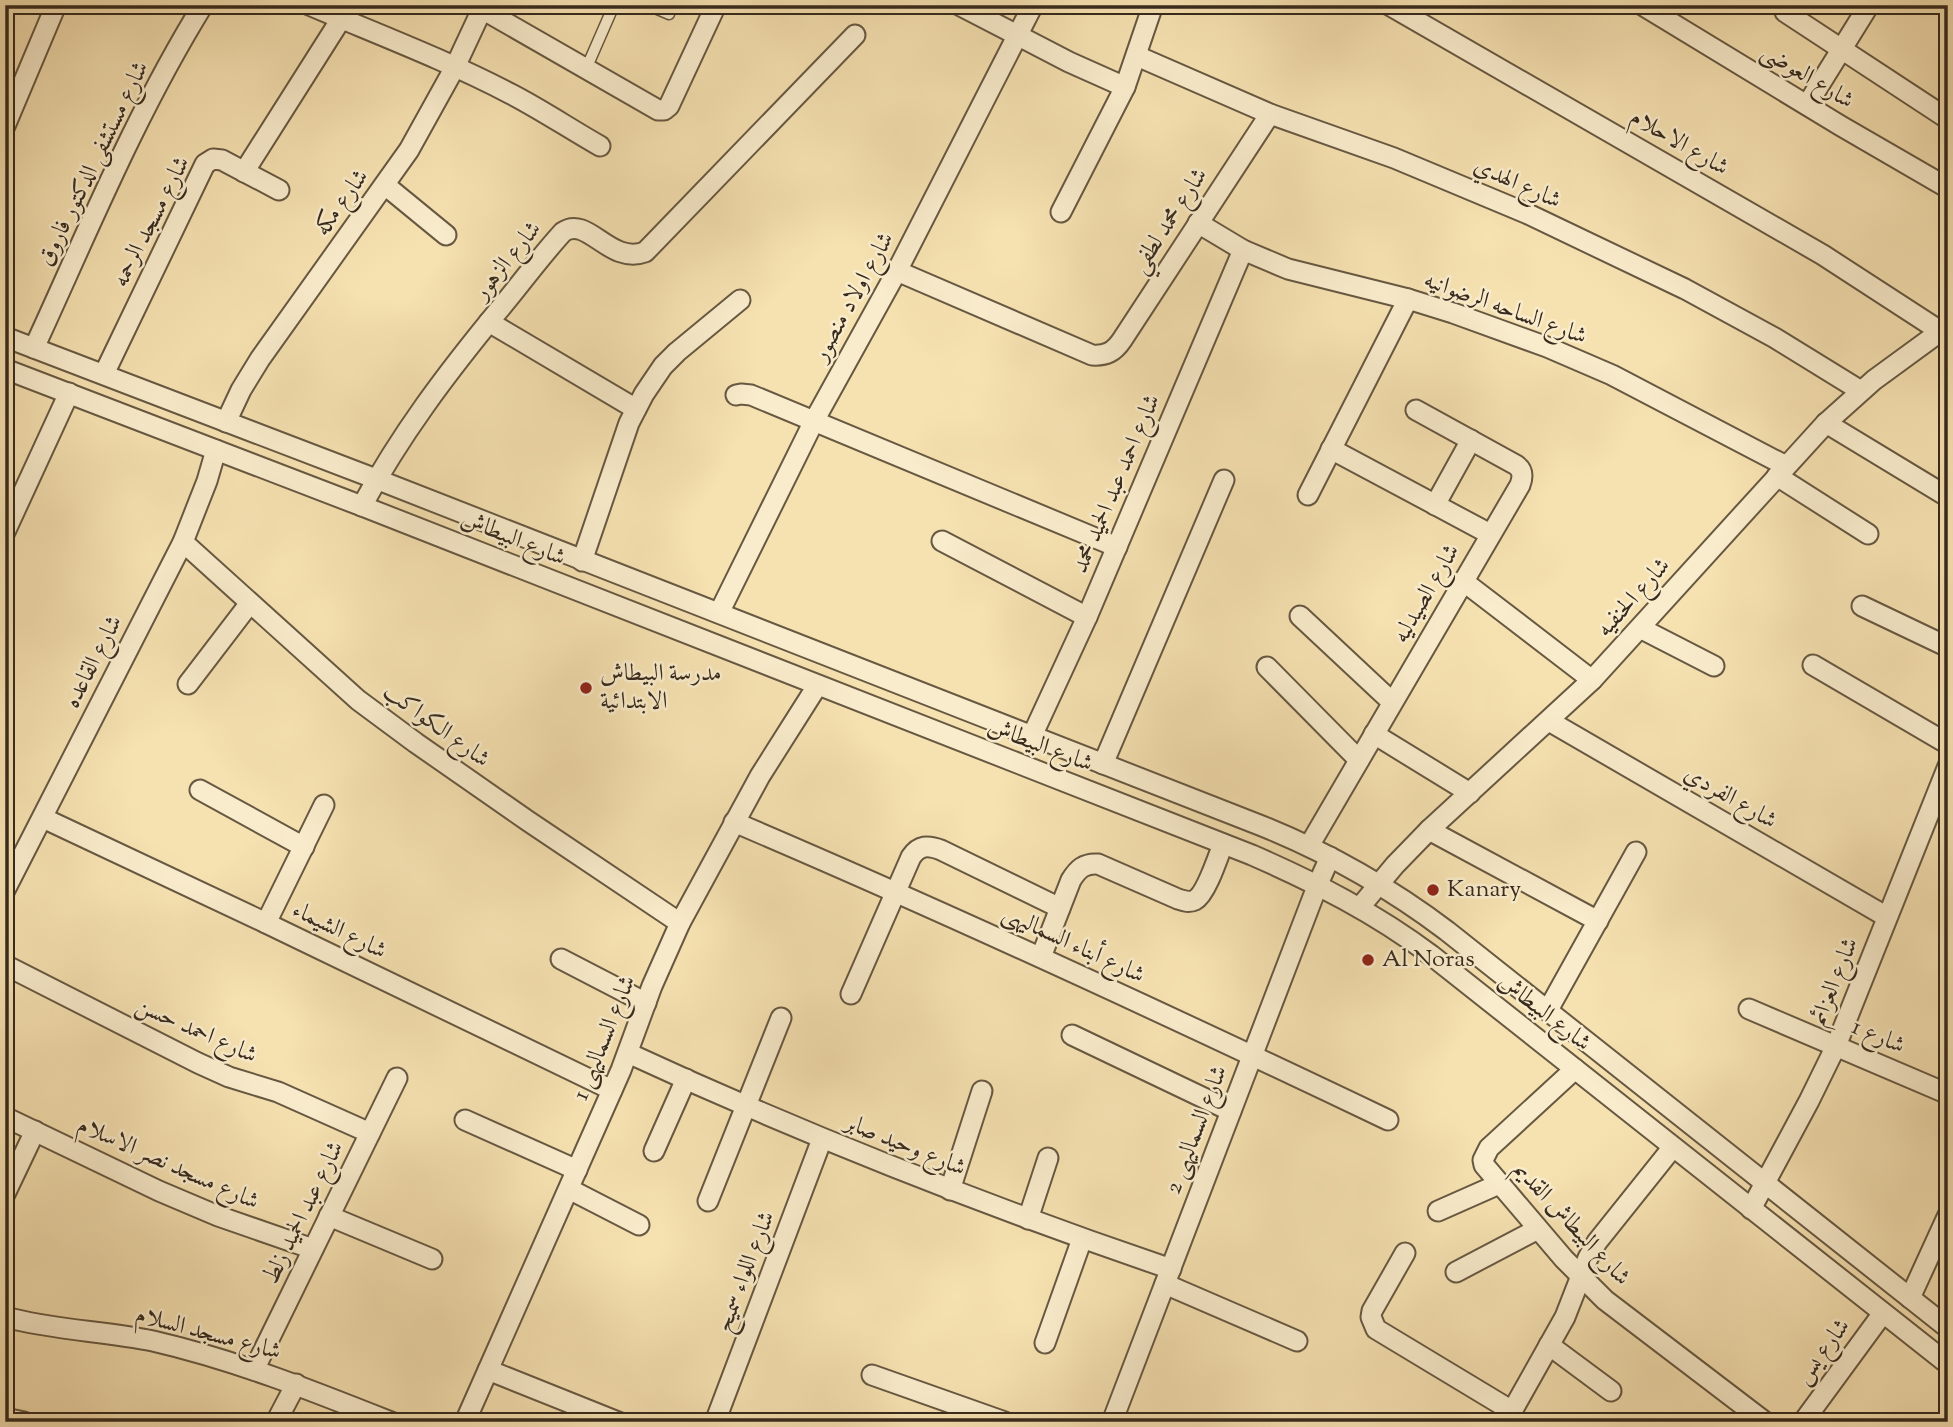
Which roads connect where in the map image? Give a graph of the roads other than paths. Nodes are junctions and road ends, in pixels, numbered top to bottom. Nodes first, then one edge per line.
1 (56, 5) edge
2 (203, 5) edge
3 (309, 5) edge
4 (614, 5) edge
5 (648, 5) edge
6 (716, 5) edge
7 (959, 5) edge
8 (1033, 5) edge
9 (1153, 5) edge
10 (1389, 5) edge
11 (1642, 5) edge
12 (1869, 5) edge
13 (483, 7) edge
14 (1785, 12) dead end
15 (669, 14) dead end
16 (341, 19) junction
17 (855, 35) dead end
18 (1017, 37) junction
19 (1841, 49) junction
20 (1137, 56) junction
21 (455, 67) junction
22 (586, 69) junction
23 (1125, 87) junction
24 (1807, 105) junction
25 (1270, 114) junction
26 (1948, 119) edge
27 (5, 126) edge
28 (600, 146) dead end
29 (244, 172) junction
30 (385, 185) junction
31 (1948, 188) edge
32 (279, 190) dead end
33 (1061, 212) dead end
34 (1198, 223) junction
35 (446, 235) dead end
36 (1243, 250) junction
37 (897, 271) junction
38 (740, 299) dead end
39 (1408, 299) junction
40 (489, 322) junction
41 (1944, 328) edge
42 (5, 337) edge
43 (34, 348) junction
44 (5, 369) edge
45 (104, 374) junction
46 (1861, 391) junction
47 (69, 393) junction
48 (736, 395) dead end
49 (636, 409) junction
50 (1416, 410) dead end
51 (814, 421) junction
52 (226, 422) junction
53 (1826, 423) junction
54 (1471, 440) junction
55 (1331, 449) junction
56 (216, 450) junction
57 (1782, 471) junction
58 (376, 479) junction
59 (1224, 480) dead end
60 (1308, 495) dead end
61 (1948, 497) edge
62 (1435, 505) junction
63 (362, 506) junction
64 (5, 532) edge
65 (1490, 534) junction
66 (1868, 534) dead end
67 (942, 541) dead end
68 (183, 542) junction
69 (1117, 547) junction
70 (582, 561) junction
71 (1463, 581) junction
72 (250, 603) junction
73 (1863, 606) dead end
74 (719, 613) junction
75 (1300, 616) dead end
76 (1087, 617) junction
77 (1640, 628) junction
78 (1948, 647) edge
79 (1714, 666) dead end
80 (1813, 666) dead end
81 (1266, 667) dead end
82 (1592, 680) junction
83 (188, 684) dead end
84 (817, 686) junction
85 (1392, 702) junction
86 (1549, 721) junction
87 (1010, 727) junction
88 (1374, 734) junction
89 (1032, 736) junction
90 (1948, 744) edge
91 (997, 756) junction
92 (1359, 760) junction
93 (1103, 764) junction
94 (1948, 766) edge
95 (200, 790) dead end
96 (1470, 793) junction
97 (324, 804) dead end
98 (43, 818) junction
99 (734, 822) junction
100 (1429, 830) junction
101 (1223, 844) junction
102 (1309, 846) junction
103 (304, 847) junction
104 (1636, 852) dead end
105 (14, 855) edge
106 (1330, 857) junction
107 (1318, 884) junction
108 (1379, 884) junction
109 (5, 890) edge
110 (895, 891) junction
111 (1360, 907) junction
112 (1060, 908) junction
113 (1887, 918) junction
114 (1598, 921) junction
115 (267, 923) junction
116 (680, 923) junction
117 (1041, 957) junction
118 (561, 959) dead end
119 (5, 965) edge
120 (851, 994) dead end
121 (646, 1003) junction
122 (1749, 1009) dead end
123 (1548, 1010) junction
124 (781, 1018) dead end
125 (1072, 1035) dead end
126 (1836, 1046) junction
127 (628, 1053) junction
128 (1252, 1055) junction
129 (1575, 1069) junction
130 (397, 1078) dead end
131 (686, 1079) junction
132 (612, 1090) junction
133 (982, 1091) dead end
134 (1948, 1094) edge
135 (746, 1106) junction
136 (1231, 1111) junction
137 (5, 1117) edge
138 (465, 1120) dead end
139 (1388, 1120) dead end
140 (35, 1131) junction
141 (370, 1133) junction
142 (822, 1139) junction
143 (1673, 1147) junction
144 (654, 1151) dead end
145 (1048, 1158) dead end
146 (577, 1170) junction
147 (1499, 1184) junction
148 (1765, 1184) junction
149 (569, 1189) junction
150 (950, 1190) junction
151 (5, 1195) edge
152 (708, 1201) dead end
153 (1751, 1209) junction
154 (1438, 1211) dead end
155 (1948, 1215) edge
156 (329, 1216) junction
157 (1028, 1219) junction
158 (639, 1225) dead end
159 (1538, 1229) junction
160 (1082, 1239) junction
161 (313, 1249) junction
162 (1405, 1253) dead end
163 (432, 1259) dead end
164 (1456, 1272) dead end
165 (1580, 1276) junction
166 (1168, 1277) junction
167 (1910, 1298) junction
168 (1883, 1313) junction
169 (5, 1317) edge
170 (1948, 1328) edge
171 (1297, 1341) dead end
172 (1045, 1343) dead end
173 (1549, 1345) junction
174 (1948, 1364) edge
175 (254, 1370) junction
176 (488, 1370) junction
177 (872, 1375) dead end
178 (296, 1384) junction
179 (1611, 1391) dead end
180 (1509, 1417) edge
181 (5, 1418) edge
182 (614, 1421) edge
183 (24, 1422) edge
184 (276, 1422) edge
185 (391, 1422) edge
186 (465, 1422) edge
187 (715, 1422) edge
188 (1005, 1422) edge
189 (1112, 1422) edge
190 (1765, 1422) edge
191 (1803, 1422) edge

1 - 27 street
2 - 43 street, شارع مستشفى الدكتور فاروق
3 - 16 street
4 - 22 lane
5 - 15 lane
6 - 22 street
7 - 18 street
8 - 18 street, شارع اولاد منصور
9 - 20 street
10 - 41 street, شارع الاحلام
11 - 24 street, شارع العوضى
12 - 19 street
13 - 21 street, شارع مكه
13 - 22 street
14 - 19 street
16 - 21 street
16 - 29 street
17 - 40 street, شارع الزهور
18 - 23 street
18 - 37 street, شارع اولاد منصور
19 - 24 street
19 - 26 street
20 - 23 street
20 - 25 street, شارع الهدي
21 - 28 street
21 - 30 street, شارع مكه
23 - 33 street
24 - 31 street, شارع العوضى
25 - 34 street, شارع محمد لطفي
25 - 46 street, شارع الهدي
29 - 32 street, شارع مسجد الرحمه
29 - 45 street, شارع مسجد الرحمه
30 - 35 street
30 - 52 street, شارع مكه
34 - 36 street, شارع الساحه الرضوانيه
34 - 37 street, شارع محمد لطفي
36 - 39 street, شارع الساحه الرضوانيه
36 - 69 street, شارع احمد عبد الحميد محمد
37 - 51 street, شارع اولاد منصور
38 - 49 street
39 - 55 street
39 - 57 street, شارع الساحه الرضوانيه
40 - 49 street
40 - 58 street, شارع الزهور
41 - 46 street, شارع الحنفيه
42 - 43 street, شارع البيطاش
43 - 45 street, شارع البيطاش
44 - 47 street, شارع البيطاش
45 - 52 street, شارع البيطاش
46 - 53 street, شارع الحنفيه
47 - 56 street, شارع البيطاش
47 - 64 street
48 - 51 street
49 - 70 street
50 - 54 street, شارع الصيدليه
51 - 69 street
51 - 74 street, شارع اولاد منصور
52 - 58 street, شارع البيطاش
53 - 57 street, شارع الحنفيه
53 - 61 street
54 - 62 street
54 - 65 street, شارع الصيدليه
55 - 60 street
55 - 62 street
56 - 63 street, شارع البيطاش
56 - 68 street, شارع القاعده
57 - 66 street, شارع الساحه الرضوانيه
57 - 77 street, شارع الحنفيه
58 - 63 street, شارع الزهور
58 - 70 street, شارع البيطاش
59 - 93 street
62 - 65 street
63 - 84 street, شارع البيطاش
65 - 71 street, شارع الصيدليه
67 - 76 street
68 - 72 street, شارع الكواكب
68 - 98 street, شارع القاعده
69 - 76 street, شارع احمد عبد الحميد محمد
70 - 74 street, شارع البيطاش
71 - 82 street
71 - 85 street, شارع الصيدليه
72 - 83 street
72 - 116 street, شارع الكواكب
73 - 78 street
74 - 87 street, شارع البيطاش
75 - 85 street
76 - 89 street, شارع احمد عبد الحميد محمد
77 - 79 street
77 - 82 street, شارع الحنفيه
80 - 90 street
81 - 92 street
82 - 86 street, شارع الحنفيه
84 - 91 street, شارع البيطاش
84 - 99 street, شارع السماليهى 1
85 - 88 street, شارع الصيدليه
86 - 96 street, شارع الحنفيه
86 - 113 street, شارع الفردي
87 - 89 street, شارع البيطاش
87 - 91 street
88 - 92 street, شارع الصيدليه
88 - 96 street
89 - 93 street, شارع البيطاش
91 - 101 street, شارع البيطاش
92 - 102 street, شارع الصيدليه
93 - 102 street, شارع البيطاش
94 - 113 street, شارع العزائم
95 - 103 street
96 - 100 street, شارع الحنفيه
97 - 103 street
98 - 105 street, شارع القاعده
98 - 115 street, شارع الشيماء
99 - 110 street, شارع أبناء السماليهى
99 - 116 street, شارع السماليهى 1
100 - 108 street, شارع الحنفيه
100 - 114 street
101 - 107 street, شارع البيطاش
101 - 112 street
102 - 106 street, شارع البيطاش
103 - 115 street
104 - 114 street
105 - 109 street, شارع القاعده
106 - 107 street, شارع السماليهى 2
106 - 108 street, شارع البيطاش
107 - 111 street, شارع البيطاش
107 - 128 street, شارع السماليهى 2
108 - 111 street, شارع الحنفيه
108 - 123 street, شارع البيطاش
110 - 112 street
110 - 117 street, شارع أبناء السماليهى
110 - 120 street
111 - 129 street, شارع البيطاش
112 - 117 street
113 - 126 street, شارع العزائم
114 - 123 street
115 - 132 street, شارع الشيماء
116 - 121 street, شارع السماليهى 1
117 - 128 street, شارع أبناء السماليهى
118 - 121 street
119 - 141 street, شارع احمد حسن
121 - 127 street, شارع السماليهى 1
122 - 126 street, شارع 1
123 - 148 street, شارع البيطاش
124 - 135 street
125 - 136 street
126 - 134 street, شارع 1
126 - 148 street, شارع العزائم
127 - 131 street, شارع وحيد صابر
127 - 132 street, شارع السماليهى 1
128 - 136 street, شارع السماليهى 2
128 - 139 street, شارع أبناء السماليهى
129 - 143 street, شارع البيطاش
129 - 147 street, شارع البيطاش القديم
130 - 141 street, شارع عبد الحميد زلط
131 - 135 street, شارع وحيد صابر
131 - 144 street
132 - 146 street, شارع السماليهى 1
133 - 150 street
135 - 142 street, شارع وحيد صابر
135 - 152 street
136 - 166 street, شارع السماليهى 2
137 - 140 street, شارع مسجد نصر الاسلام
138 - 146 street
140 - 151 street
140 - 161 street, شارع مسجد نصر الاسلام
141 - 156 street, شارع عبد الحميد زلط
142 - 150 street, شارع وحيد صابر
142 - 187 street, شارع اللواء سميح
143 - 153 street, شارع البيطاش
143 - 165 street
145 - 157 street
146 - 149 street, شارع السماليهى 1
147 - 154 street
147 - 159 street, شارع البيطاش القديم
148 - 153 street, شارع العزائم
148 - 167 street, شارع البيطاش
149 - 158 street
149 - 176 street, شارع السماليهى 1
150 - 157 street, شارع وحيد صابر
153 - 168 street, شارع البيطاش
155 - 167 street
156 - 161 street, شارع عبد الحميد زلط
156 - 163 street
157 - 160 street, شارع وحيد صابر
159 - 164 street
159 - 165 street, شارع البيطاش القديم
160 - 166 street, شارع وحيد صابر
160 - 172 street
161 - 175 street, شارع عبد الحميد زلط
162 - 180 street
165 - 173 street
165 - 190 street, شارع البيطاش القديم
166 - 171 street, شارع وحيد صابر
166 - 189 street, شارع السماليهى 2
167 - 170 street, شارع البيطاش
168 - 174 street, شارع البيطاش
168 - 191 street, شارع يس
169 - 175 street, شارع مسجد السلام
173 - 179 street
173 - 180 street
175 - 178 street, شارع مسجد السلام
176 - 182 street
176 - 186 street, شارع السماليهى 1
177 - 188 street
178 - 184 street
178 - 185 street, شارع مسجد السلام
181 - 183 street

